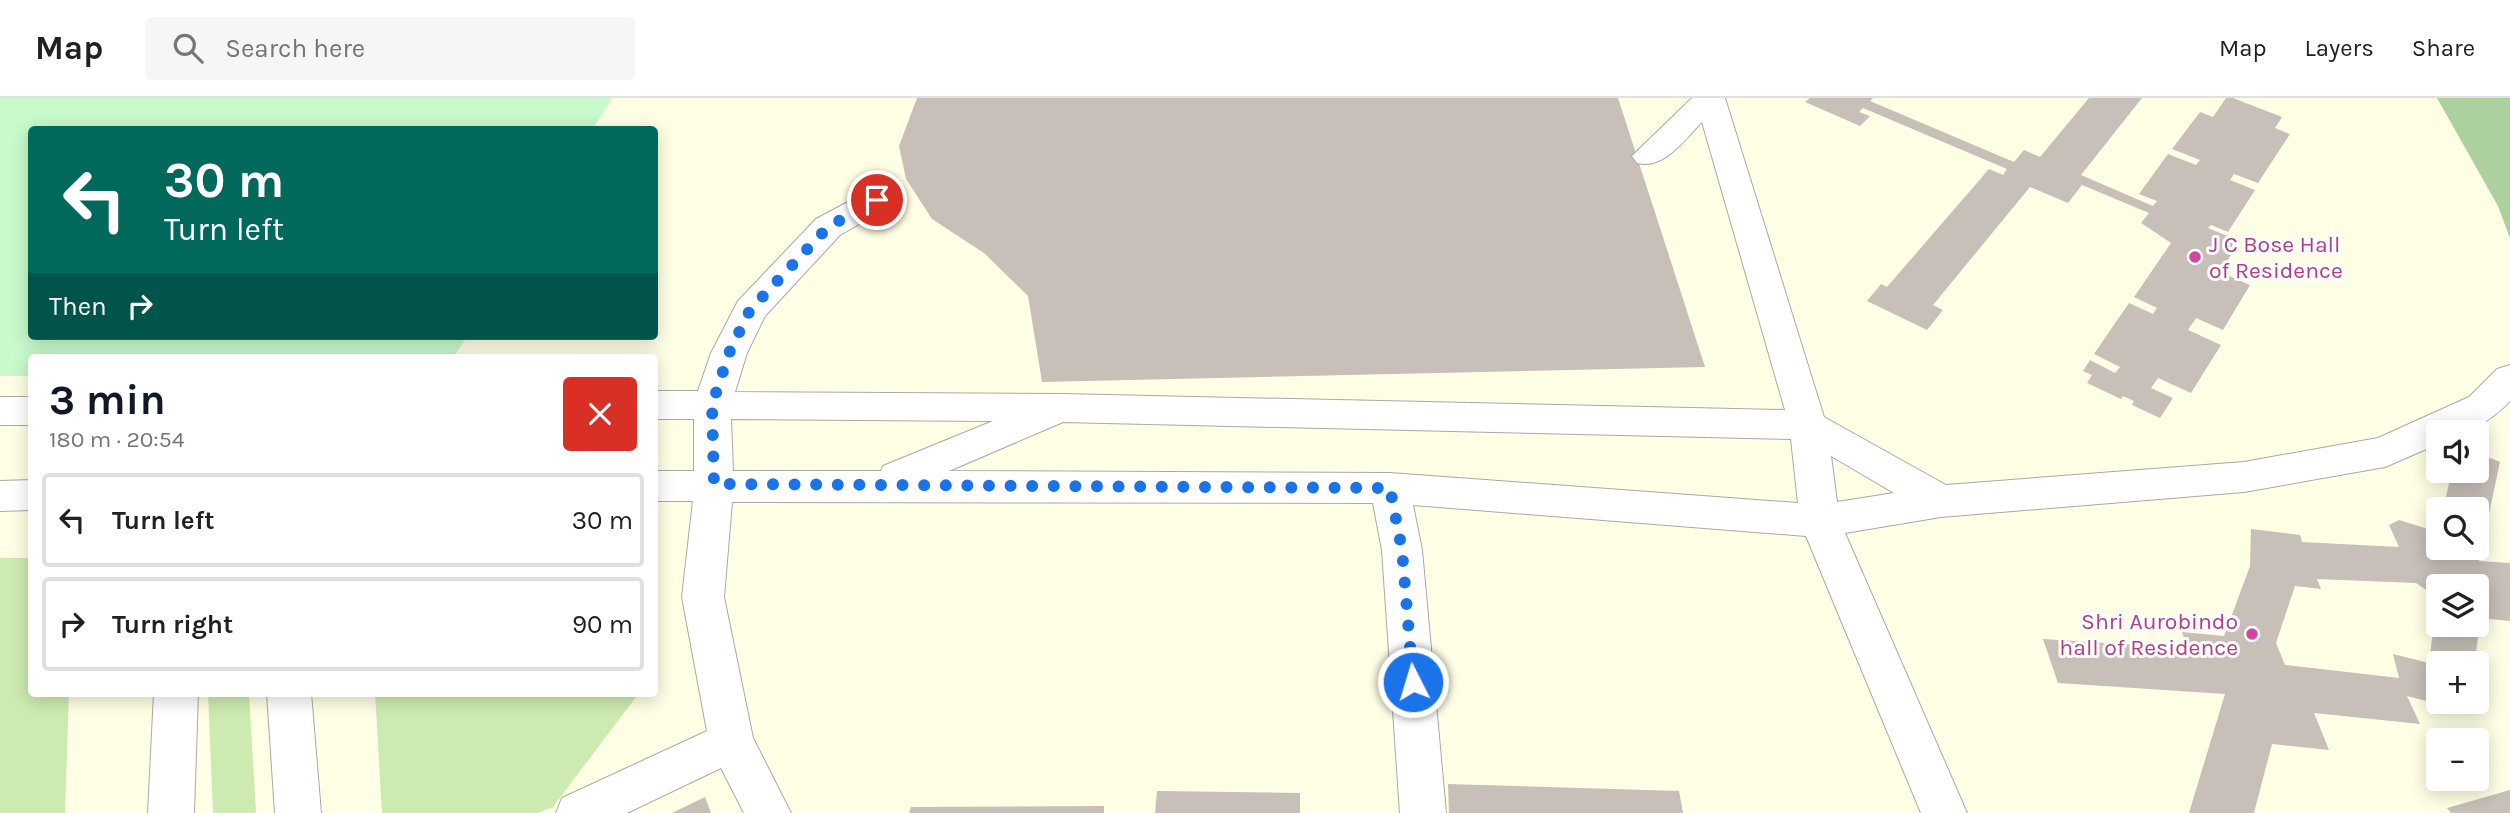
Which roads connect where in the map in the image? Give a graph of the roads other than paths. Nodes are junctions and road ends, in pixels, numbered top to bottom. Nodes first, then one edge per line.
1 (1710, 98) edge
2 (1648, 156) dead end
3 (877, 200) dead end
4 (2510, 378) edge
5 (658, 405) edge
6 (712, 405) junction
7 (1063, 408) junction
8 (0, 411) edge
9 (28, 411) edge
10 (1808, 425) junction
11 (714, 484) junction
12 (880, 484) junction
13 (658, 485) edge
14 (1390, 488) junction
15 (28, 495) edge
16 (0, 496) edge
17 (1941, 501) junction
18 (1820, 521) junction
19 (176, 697) edge
20 (289, 697) edge
21 (731, 741) junction
22 (171, 813) edge
23 (298, 813) edge
24 (579, 813) edge
25 (768, 813) edge
26 (1423, 813) edge
27 (1944, 813) edge

1 - 2 street
1 - 10 street
3 - 6 street
4 - 17 street
5 - 6 street
6 - 7 street
6 - 11 street
7 - 10 street
7 - 12 street
8 - 9 street
10 - 17 street
10 - 18 street
11 - 12 street
11 - 13 street
11 - 21 street
12 - 14 street
14 - 18 street
14 - 26 street
15 - 16 street
17 - 18 street
18 - 27 street
19 - 22 street
20 - 23 street
21 - 24 street
21 - 25 street

